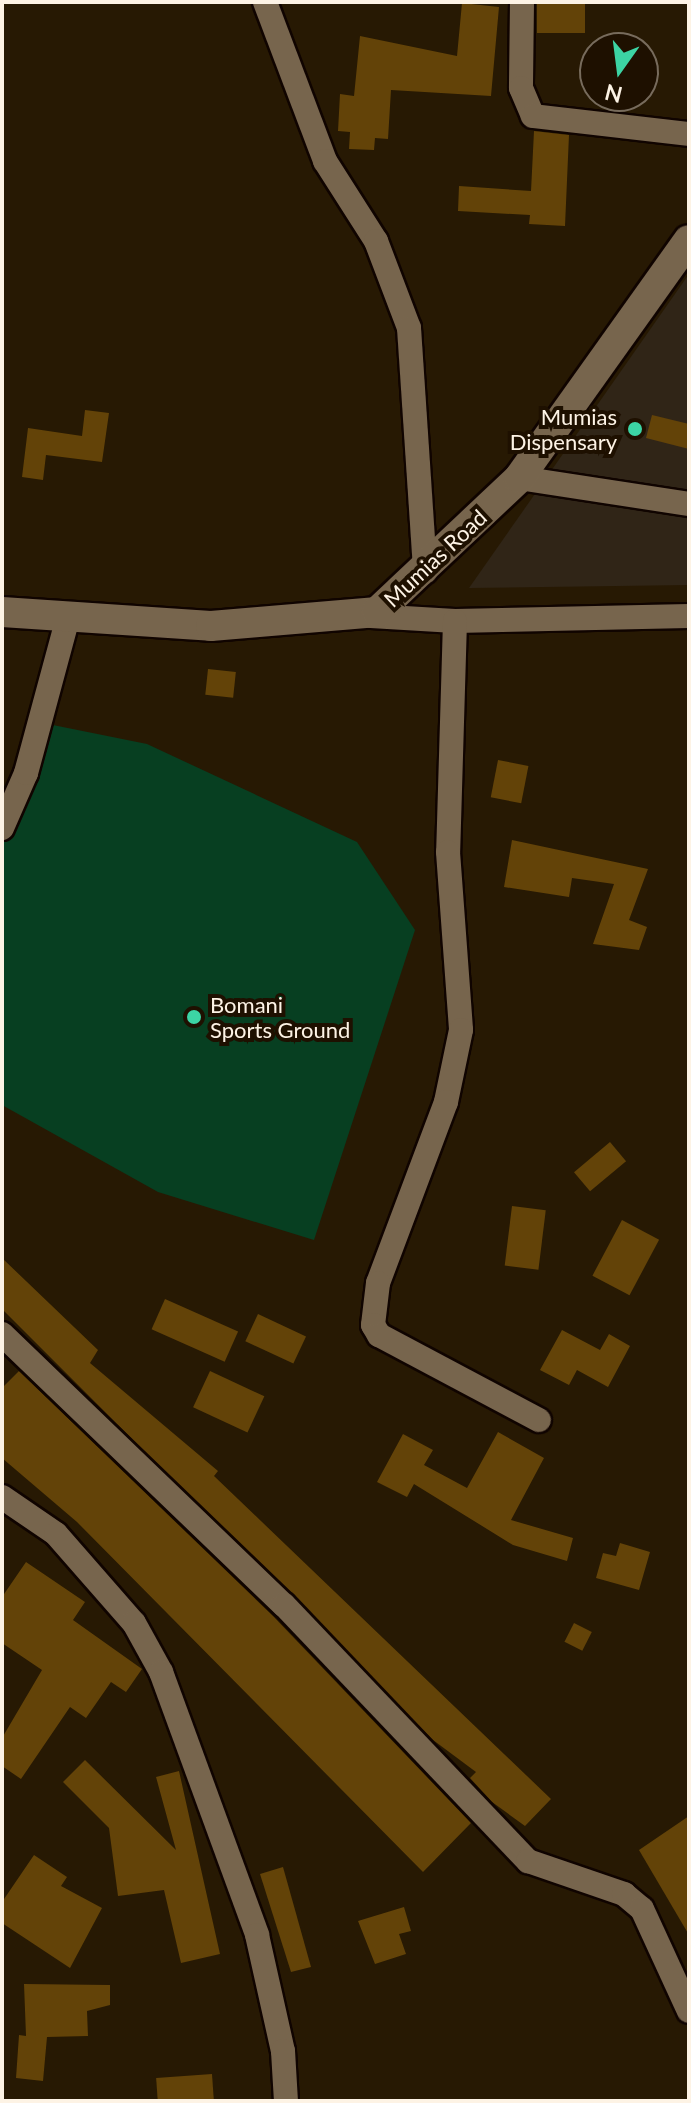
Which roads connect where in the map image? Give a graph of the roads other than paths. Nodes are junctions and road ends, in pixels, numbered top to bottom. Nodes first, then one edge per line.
1 (265, 2) edge
2 (522, 2) edge
3 (689, 134) edge
4 (689, 240) edge
5 (519, 478) junction
6 (689, 504) edge
7 (425, 571) junction
8 (2, 612) edge
9 (371, 616) junction
10 (689, 616) edge
11 (68, 617) junction
12 (455, 621) junction
13 (2, 828) edge
14 (2, 1334) edge
15 (539, 1420) dead end
16 (2, 1497) edge
17 (689, 2011) edge
18 (286, 2101) edge

1 - 7 street
2 - 3 street
4 - 5 street, Mumias Road
5 - 6 street
5 - 7 street, Mumias Road
7 - 9 street, Mumias Road
8 - 11 street, Mumias Road
9 - 11 street, Mumias Road
9 - 12 street
10 - 12 street
11 - 13 street
12 - 15 street
14 - 17 street
16 - 18 street

